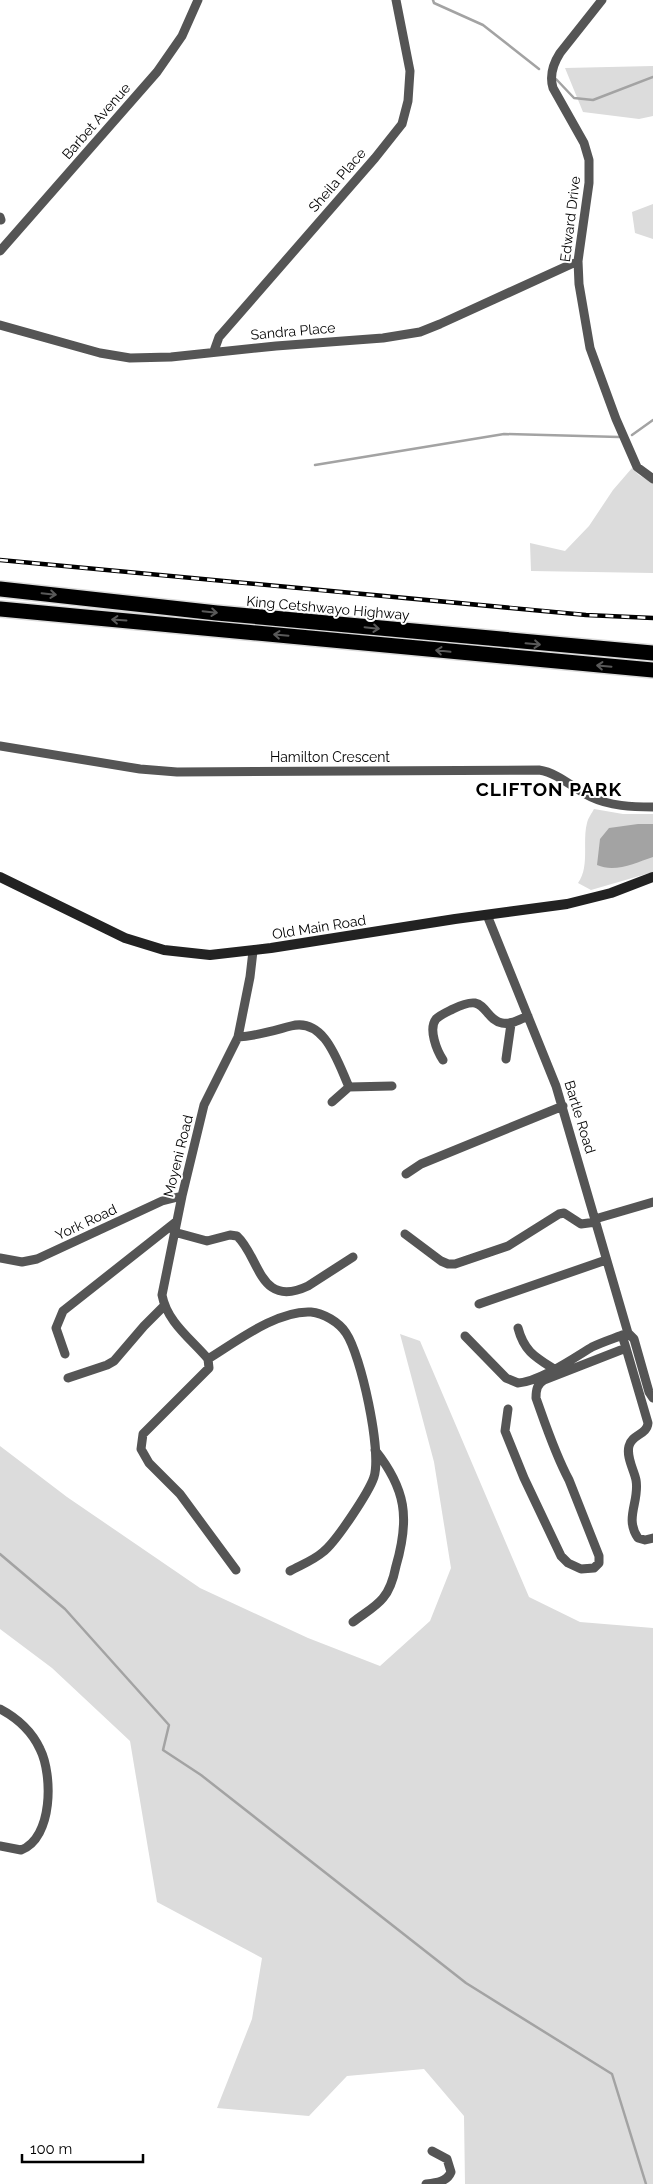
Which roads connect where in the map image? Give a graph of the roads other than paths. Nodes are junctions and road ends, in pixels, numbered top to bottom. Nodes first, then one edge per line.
1 (198, 0) edge
2 (396, 0) edge
3 (602, 0) edge
4 (0, 251) edge
5 (578, 261) junction
6 (0, 325) edge
7 (214, 351) junction
8 (653, 479) edge
9 (0, 590) edge
10 (0, 609) edge
11 (653, 653) edge
12 (653, 670) edge
13 (0, 746) edge
14 (653, 806) edge
15 (653, 877) edge
16 (0, 878) edge
17 (487, 915) junction
18 (252, 951) junction
19 (528, 1016) junction
20 (511, 1024) junction
21 (238, 1037) junction
22 (506, 1059) dead end
23 (443, 1060) dead end
24 (392, 1086) dead end
25 (349, 1087) junction
26 (332, 1102) dead end
27 (563, 1106) junction
28 (406, 1174) dead end
29 (182, 1196) junction
30 (653, 1202) edge
31 (177, 1221) junction
32 (596, 1221) junction
33 (174, 1232) junction
34 (405, 1234) dead end
35 (353, 1257) dead end
36 (0, 1258) edge
37 (606, 1260) junction
38 (479, 1304) dead end
39 (164, 1306) junction
40 (518, 1328) dead end
41 (625, 1334) junction
42 (465, 1336) dead end
43 (626, 1348) junction
44 (65, 1354) dead end
45 (208, 1360) junction
46 (554, 1369) junction
47 (68, 1378) dead end
48 (653, 1398) edge
49 (508, 1409) dead end
50 (375, 1450) junction
51 (653, 1538) edge
52 (236, 1570) dead end
53 (290, 1571) dead end
54 (353, 1622) dead end
55 (0, 1709) edge
56 (0, 1846) edge
57 (432, 2151) dead end
58 (426, 2184) edge

1 - 4 street, Barbet Avenue
2 - 7 street, Sheila Place
3 - 5 street, Edward Drive
5 - 7 street, Sandra Place
5 - 8 street, Edward Drive
6 - 7 street, Sandra Place
9 -> 11 highway, King Cetshwayo Highway
12 -> 10 highway
13 - 14 street, Hamilton Crescent
15 - 17 street, Old Main Road
16 - 18 street, Old Main Road
17 - 18 street, Old Main Road
17 - 19 street, Bartle Road
18 - 21 street, Moyeni Road
19 - 20 street
19 - 27 street, Bartle Road
20 - 22 street
20 - 23 street
21 - 25 street
21 - 29 street, Moyeni Road
24 - 25 street
25 - 26 street
27 - 28 street
27 - 32 street, Bartle Road
29 - 31 street, Moyeni Road
29 - 36 street, York Road
30 - 32 street
31 - 33 street, Moyeni Road
31 - 44 street
32 - 34 street
32 - 37 street, Bartle Road
33 - 35 street
33 - 39 street, Moyeni Road
37 - 38 street
37 - 41 street, Bartle Road
39 - 45 street
39 - 47 street
40 - 46 street
41 - 43 street
41 - 46 street
41 - 48 street
42 - 46 street
43 - 49 street
43 - 51 street
45 - 50 street
45 - 52 street
50 - 53 street
50 - 54 street
55 - 56 street
57 - 58 street

